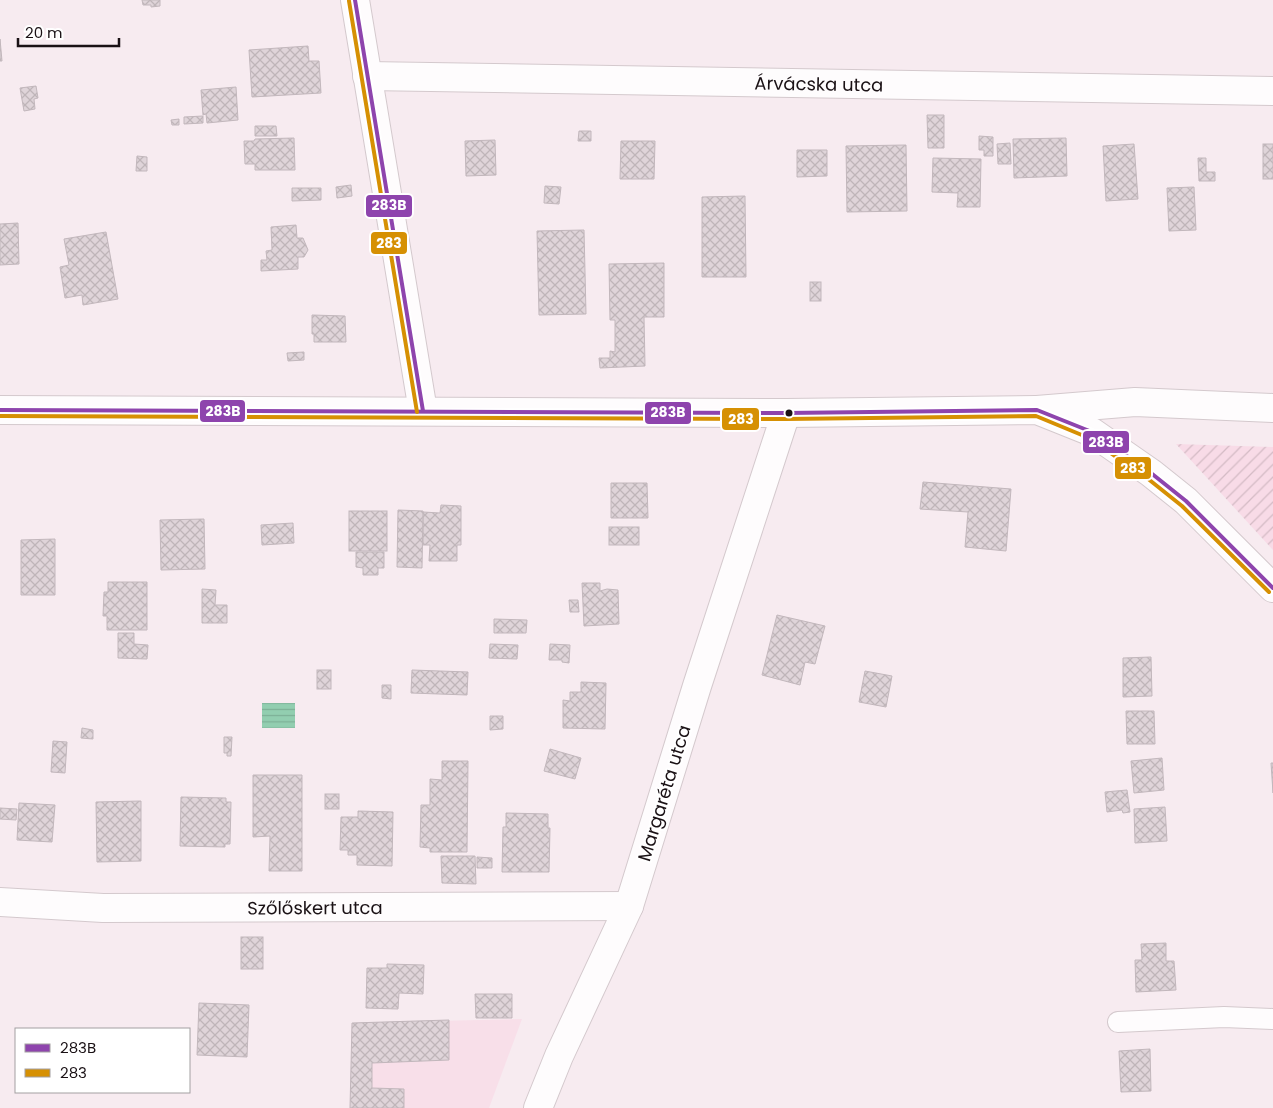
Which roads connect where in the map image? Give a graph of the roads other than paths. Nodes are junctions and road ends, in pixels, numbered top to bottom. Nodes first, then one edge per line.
1 (355, 0) edge
2 (367, 76) junction
3 (1273, 91) edge
4 (1273, 408) edge
5 (0, 410) edge
6 (1037, 410) junction
7 (423, 411) junction
8 (786, 413) junction
9 (1273, 588) edge
10 (0, 902) edge
11 (629, 906) junction
12 (1273, 1019) edge
13 (1118, 1022) dead end
14 (538, 1108) edge

1 - 2 street
2 - 3 street, Árvácska utca
2 - 7 street
4 - 6 street
5 - 7 street
6 - 8 street
6 - 9 street
7 - 8 street
8 - 11 street, Margaréta utca
10 - 11 street, Szőlőskert utca
11 - 14 street, Margaréta utca
12 - 13 lane

